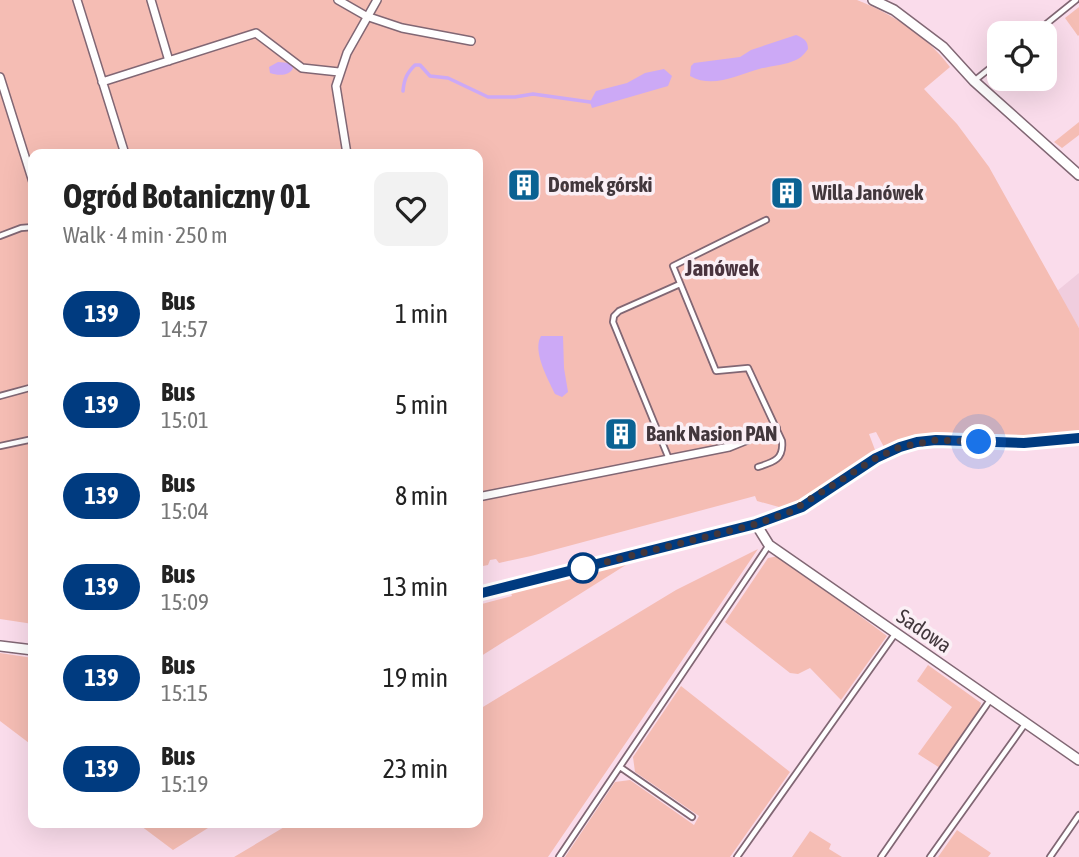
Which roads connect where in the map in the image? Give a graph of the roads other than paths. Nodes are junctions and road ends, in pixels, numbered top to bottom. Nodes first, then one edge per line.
1 (77, 0) edge
2 (151, 0) edge
3 (338, 0) edge
4 (377, 0) edge
5 (873, 0) edge
6 (1076, 0) edge
7 (366, 16) junction
8 (1050, 21) edge
9 (471, 41) dead end
10 (169, 61) junction
11 (987, 71) edge
12 (339, 72) junction
13 (0, 77) edge
14 (974, 81) junction
15 (102, 82) junction
16 (123, 149) edge
17 (345, 149) edge
18 (28, 167) edge
19 (1079, 174) edge
20 (766, 220) dead end
21 (28, 228) edge
22 (0, 236) edge
23 (680, 284) junction
24 (28, 388) edge
25 (0, 396) edge
26 (776, 428) junction
27 (1079, 438) edge
28 (28, 440) edge
29 (0, 446) edge
30 (669, 459) junction
31 (758, 467) dead end
32 (483, 496) edge
33 (756, 524) junction
34 (769, 544) junction
35 (483, 593) edge
36 (896, 633) junction
37 (0, 646) edge
38 (28, 649) edge
39 (992, 698) junction
40 (1026, 723) junction
41 (1079, 760) edge
42 (620, 767) junction
43 (1079, 815) edge
44 (692, 817) dead end
45 (559, 857) edge
46 (737, 857) edge
47 (881, 857) edge
48 (930, 857) edge
49 (1050, 857) edge

1 - 15 street
2 - 10 street
3 - 7 street
4 - 7 street
5 - 14 street
6 - 8 lane
7 - 9 street
7 - 12 street
10 - 12 street
10 - 15 street
11 - 14 lane
12 - 17 street
13 - 18 street
14 - 19 street
15 - 16 street
20 - 23 lane
21 - 22 lane
23 - 26 lane
23 - 30 lane
24 - 25 lane
26 - 30 street
26 - 31 lane
27 - 33 street
28 - 29 lane
30 - 32 street
33 - 34 street, Sadowa
33 - 35 street
34 - 36 street, Sadowa
34 - 42 lane
36 - 39 street, Sadowa
36 - 46 lane
37 - 38 street
39 - 40 street, Sadowa
39 - 47 lane
40 - 41 street, Sadowa
40 - 48 lane
42 - 44 lane
42 - 45 lane
43 - 49 lane

